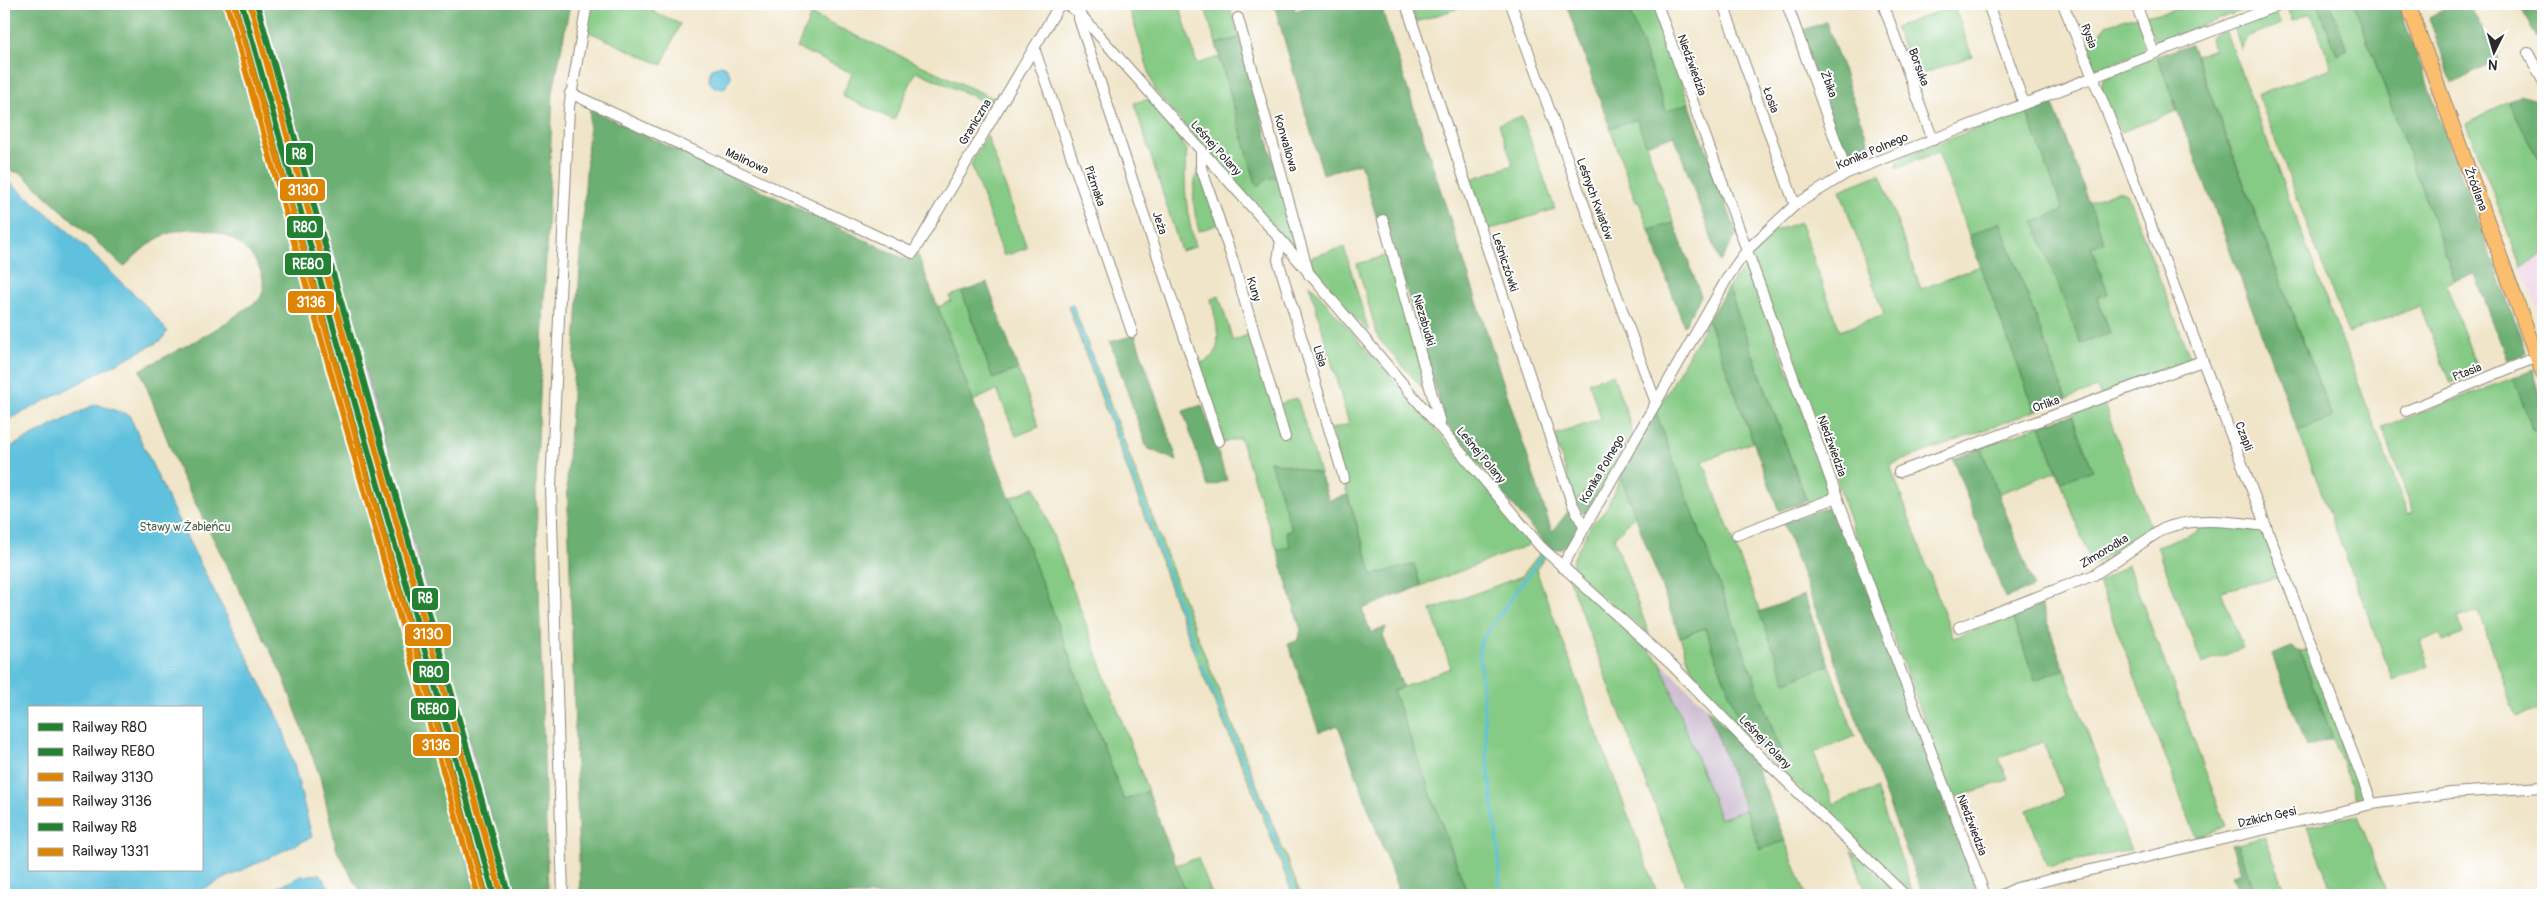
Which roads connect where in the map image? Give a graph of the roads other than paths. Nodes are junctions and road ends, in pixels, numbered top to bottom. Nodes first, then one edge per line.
1 (587, 4) edge
2 (1060, 4) edge
3 (1066, 4) edge
4 (1406, 4) edge
5 (1511, 4) edge
6 (1657, 4) edge
7 (1723, 4) edge
8 (1787, 4) edge
9 (1883, 4) edge
10 (1988, 4) edge
11 (2063, 4) edge
12 (2136, 4) edge
13 (2281, 4) edge
14 (2408, 4) edge
15 (1079, 13) junction
16 (1238, 18) dead end
17 (1034, 48) junction
18 (2154, 53) junction
19 (2528, 53) dead end
20 (2091, 76) junction
21 (2543, 82) edge
22 (570, 93) junction
23 (2024, 104) junction
24 (1933, 140) junction
25 (1201, 150) junction
26 (1847, 173) junction
27 (1795, 205) junction
28 (1383, 220) dead end
29 (1281, 240) junction
30 (1747, 250) junction
31 (913, 253) joint
32 (1309, 276) junction
33 (1132, 332) dead end
34 (2540, 356) edge
35 (2202, 361) junction
36 (2543, 374) edge
37 (1656, 403) junction
38 (2406, 411) dead end
39 (1441, 427) junction
40 (1285, 437) dead end
41 (1219, 441) dead end
42 (1899, 472) dead end
43 (1344, 478) dead end
44 (1837, 497) junction
45 (2266, 526) junction
46 (1584, 527) junction
47 (1737, 535) dead end
48 (1562, 567) junction
49 (1959, 627) dead end
50 (2543, 787) edge
51 (2372, 804) junction
52 (563, 895) edge
53 (1905, 895) edge
54 (1985, 895) edge
55 (2002, 895) edge

1 - 22 street
2 - 17 street, Graniczna
3 - 15 street, Leśnej Polany
4 - 46 street, Leśniczówki
5 - 37 street, Leśnych Kwiatów
6 - 30 street, Niedźwiedzia
7 - 27 street, Łosia
8 - 26 street, Żbika
9 - 24 street, Borsuka
10 - 23 street
11 - 20 street, Rysia
12 - 18 street
13 - 18 street, Konika Polnego
14 - 34 main road, Źródlana
15 - 25 street, Leśnej Polany
15 - 41 street, Jeża
16 - 32 street, Konwaliowa
17 - 31 street, Graniczna
17 - 33 street, Piżmaka
18 - 20 street, Konika Polnego
19 - 21 street
20 - 23 street, Konika Polnego
20 - 35 street, Czapli
22 - 31 street, Malinowa
22 - 52 street
23 - 24 street, Konika Polnego
24 - 26 street, Konika Polnego
25 - 29 street, Leśnej Polany
25 - 40 street, Kuny
26 - 27 street, Konika Polnego
27 - 30 street, Konika Polnego
28 - 39 street, Niezabudki
29 - 32 street, Leśnej Polany
29 - 43 street, Lisia
30 - 37 street, Konika Polnego
30 - 44 street, Niedźwiedzia
32 - 39 street, Leśnej Polany
34 - 36 main road, Źródlana
34 - 38 street, Ptasia
35 - 42 street, Orlika
35 - 45 street, Czapli
37 - 46 street, Konika Polnego
39 - 48 street, Leśnej Polany
44 - 47 street
44 - 54 street, Niedźwiedzia
45 - 49 street, Zimorodka
45 - 51 street, Czapli
46 - 48 street, Konika Polnego
48 - 53 street, Leśnej Polany
50 - 51 street, Dzikich Gęsi
51 - 55 street, Dzikich Gęsi

